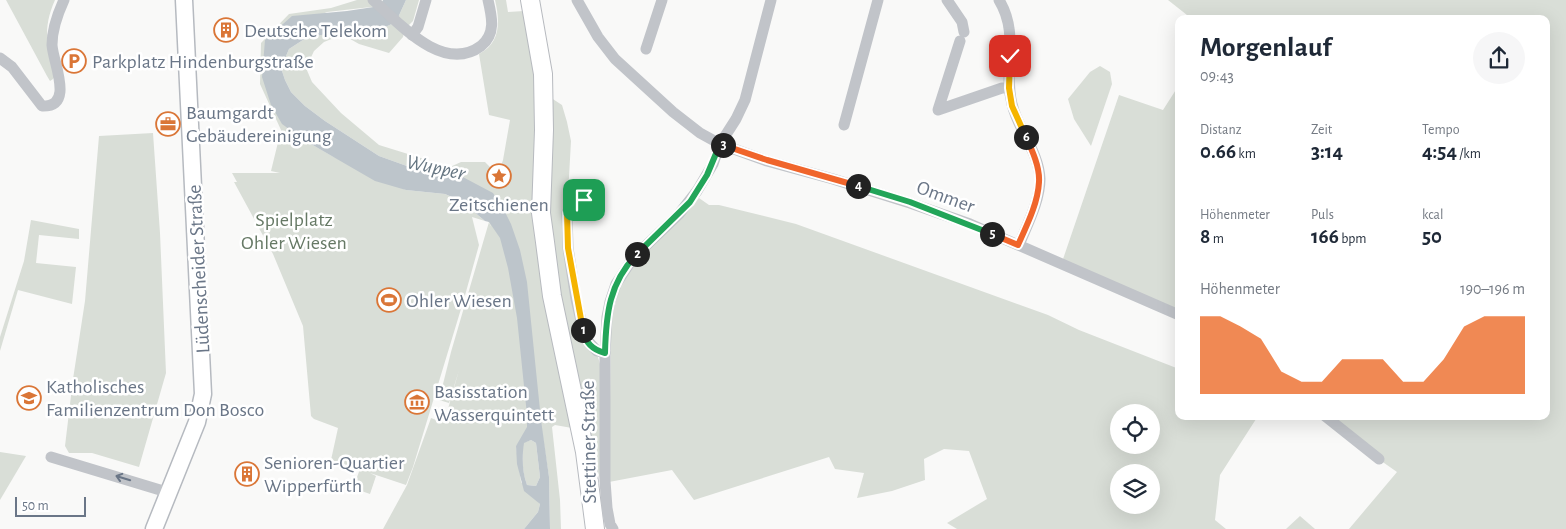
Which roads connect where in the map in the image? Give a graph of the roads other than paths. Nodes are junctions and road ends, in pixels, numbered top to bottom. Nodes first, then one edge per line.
1 (64, 0) edge
2 (184, 0) edge
3 (426, 0) edge
4 (488, 0) edge
5 (577, 0) edge
6 (662, 0) edge
7 (771, 0) edge
8 (878, 0) edge
9 (947, 0) edge
10 (999, 0) edge
11 (531, 1) edge
12 (375, 2) edge
13 (412, 35) junction
14 (646, 49) dead end
15 (0, 58) edge
16 (1009, 88) junction
17 (844, 125) dead end
18 (720, 144) junction
19 (595, 190) dead end
20 (1018, 245) junction
21 (1175, 313) edge
22 (605, 353) junction
23 (1330, 420) edge
24 (51, 457) dead end
25 (1379, 459) dead end
26 (170, 493) junction
27 (154, 529) edge
28 (595, 529) edge
29 (613, 529) edge

1 - 15 street
2 - 26 main road, Lüdenscheider Straße
3 - 13 street
4 - 13 street
5 - 18 street, Ommer
6 - 14 street
7 - 18 street, Stettiner Straße
8 - 17 street
9 - 16 street
10 - 16 street
11 - 28 main road
12 - 13 street
16 - 20 street
18 - 20 street, Ommer
18 - 22 street, Stettiner Straße
19 - 22 street, Stettiner Straße
20 - 21 street, Ommer
22 - 29 street, Stettiner Straße
23 - 25 street
26 -> 24 street
26 - 27 main road, Lüdenscheider Straße

